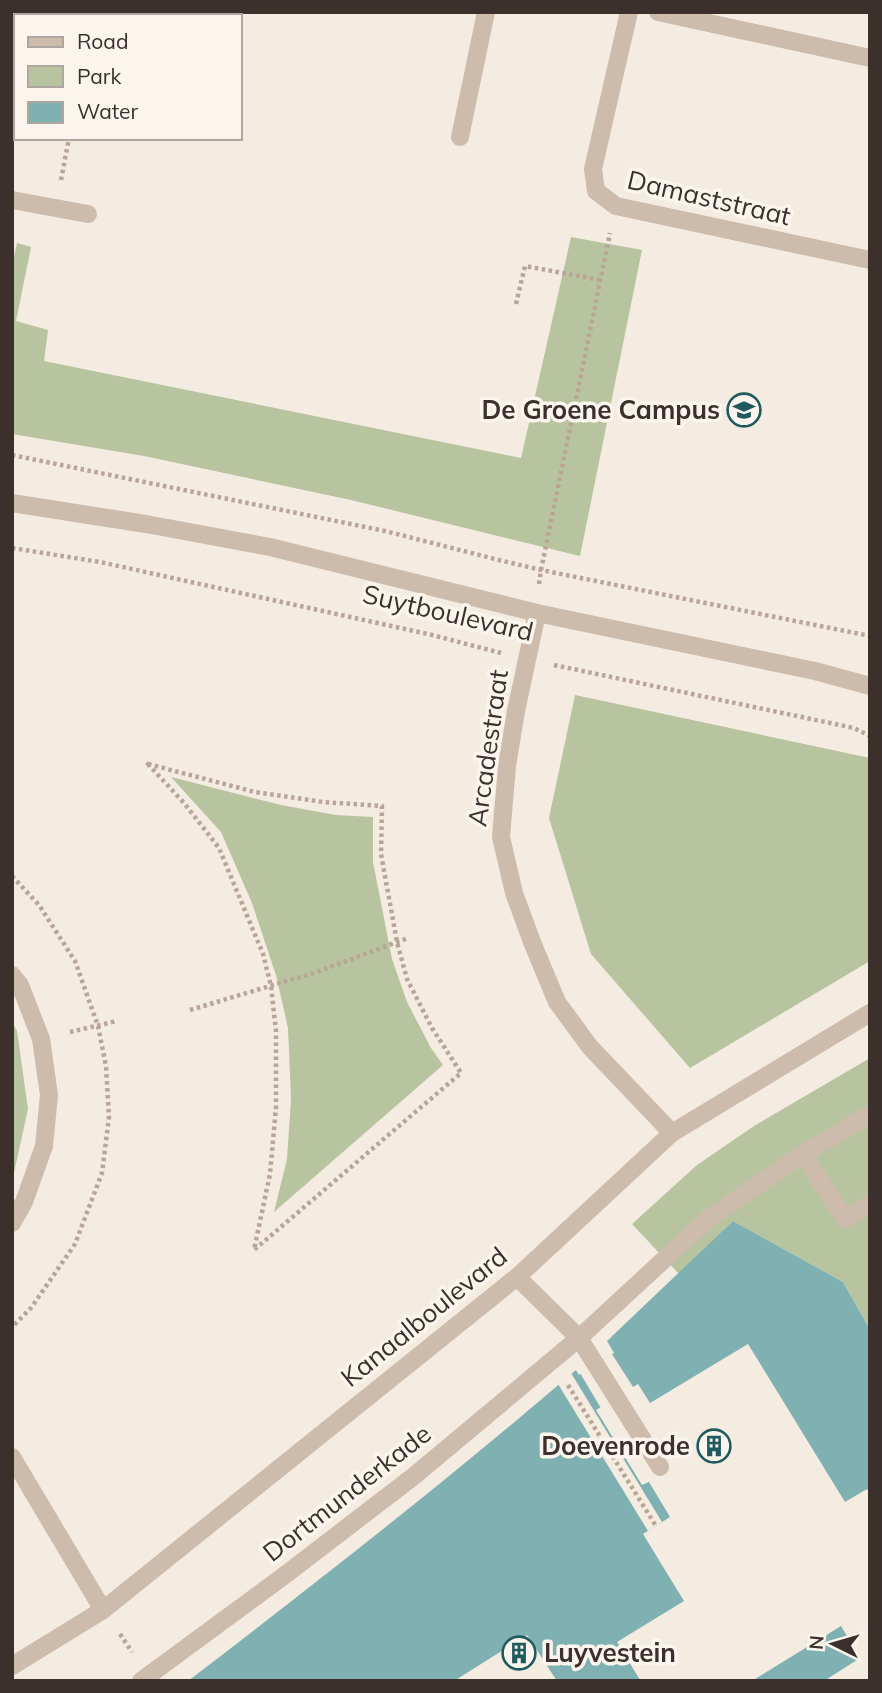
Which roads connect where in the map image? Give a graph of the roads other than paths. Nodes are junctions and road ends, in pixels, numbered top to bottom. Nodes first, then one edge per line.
1 (486, 12) edge
2 (629, 12) edge
3 (658, 12) edge
4 (870, 58) edge
5 (460, 137) dead end
6 (12, 200) edge
7 (88, 214) dead end
8 (870, 260) edge
9 (12, 503) edge
10 (537, 613) junction
11 (870, 686) edge
12 (12, 975) edge
13 (870, 1013) edge
14 (870, 1114) edge
15 (672, 1133) junction
16 (803, 1154) junction
17 (870, 1204) edge
18 (12, 1223) edge
19 (517, 1277) junction
20 (579, 1338) junction
21 (12, 1457) edge
22 (660, 1467) dead end
23 (103, 1610) junction
24 (12, 1666) edge
25 (141, 1681) edge

1 - 5 street
2 - 8 street, Damaststraat
3 - 4 street
6 - 7 street
9 - 10 street, Suytboulevard
10 - 11 street, Suytboulevard
10 - 15 street, Arcadestraat
12 - 18 street
13 - 15 street, Kanaalboulevard
14 - 16 street, Dortmunderkade
15 - 19 street, Kanaalboulevard
16 - 17 street
16 - 20 street, Dortmunderkade
19 - 20 street
19 - 23 street, Kanaalboulevard
20 - 22 street
20 - 25 street, Dortmunderkade
21 - 23 street
23 - 24 street, Kanaalboulevard

